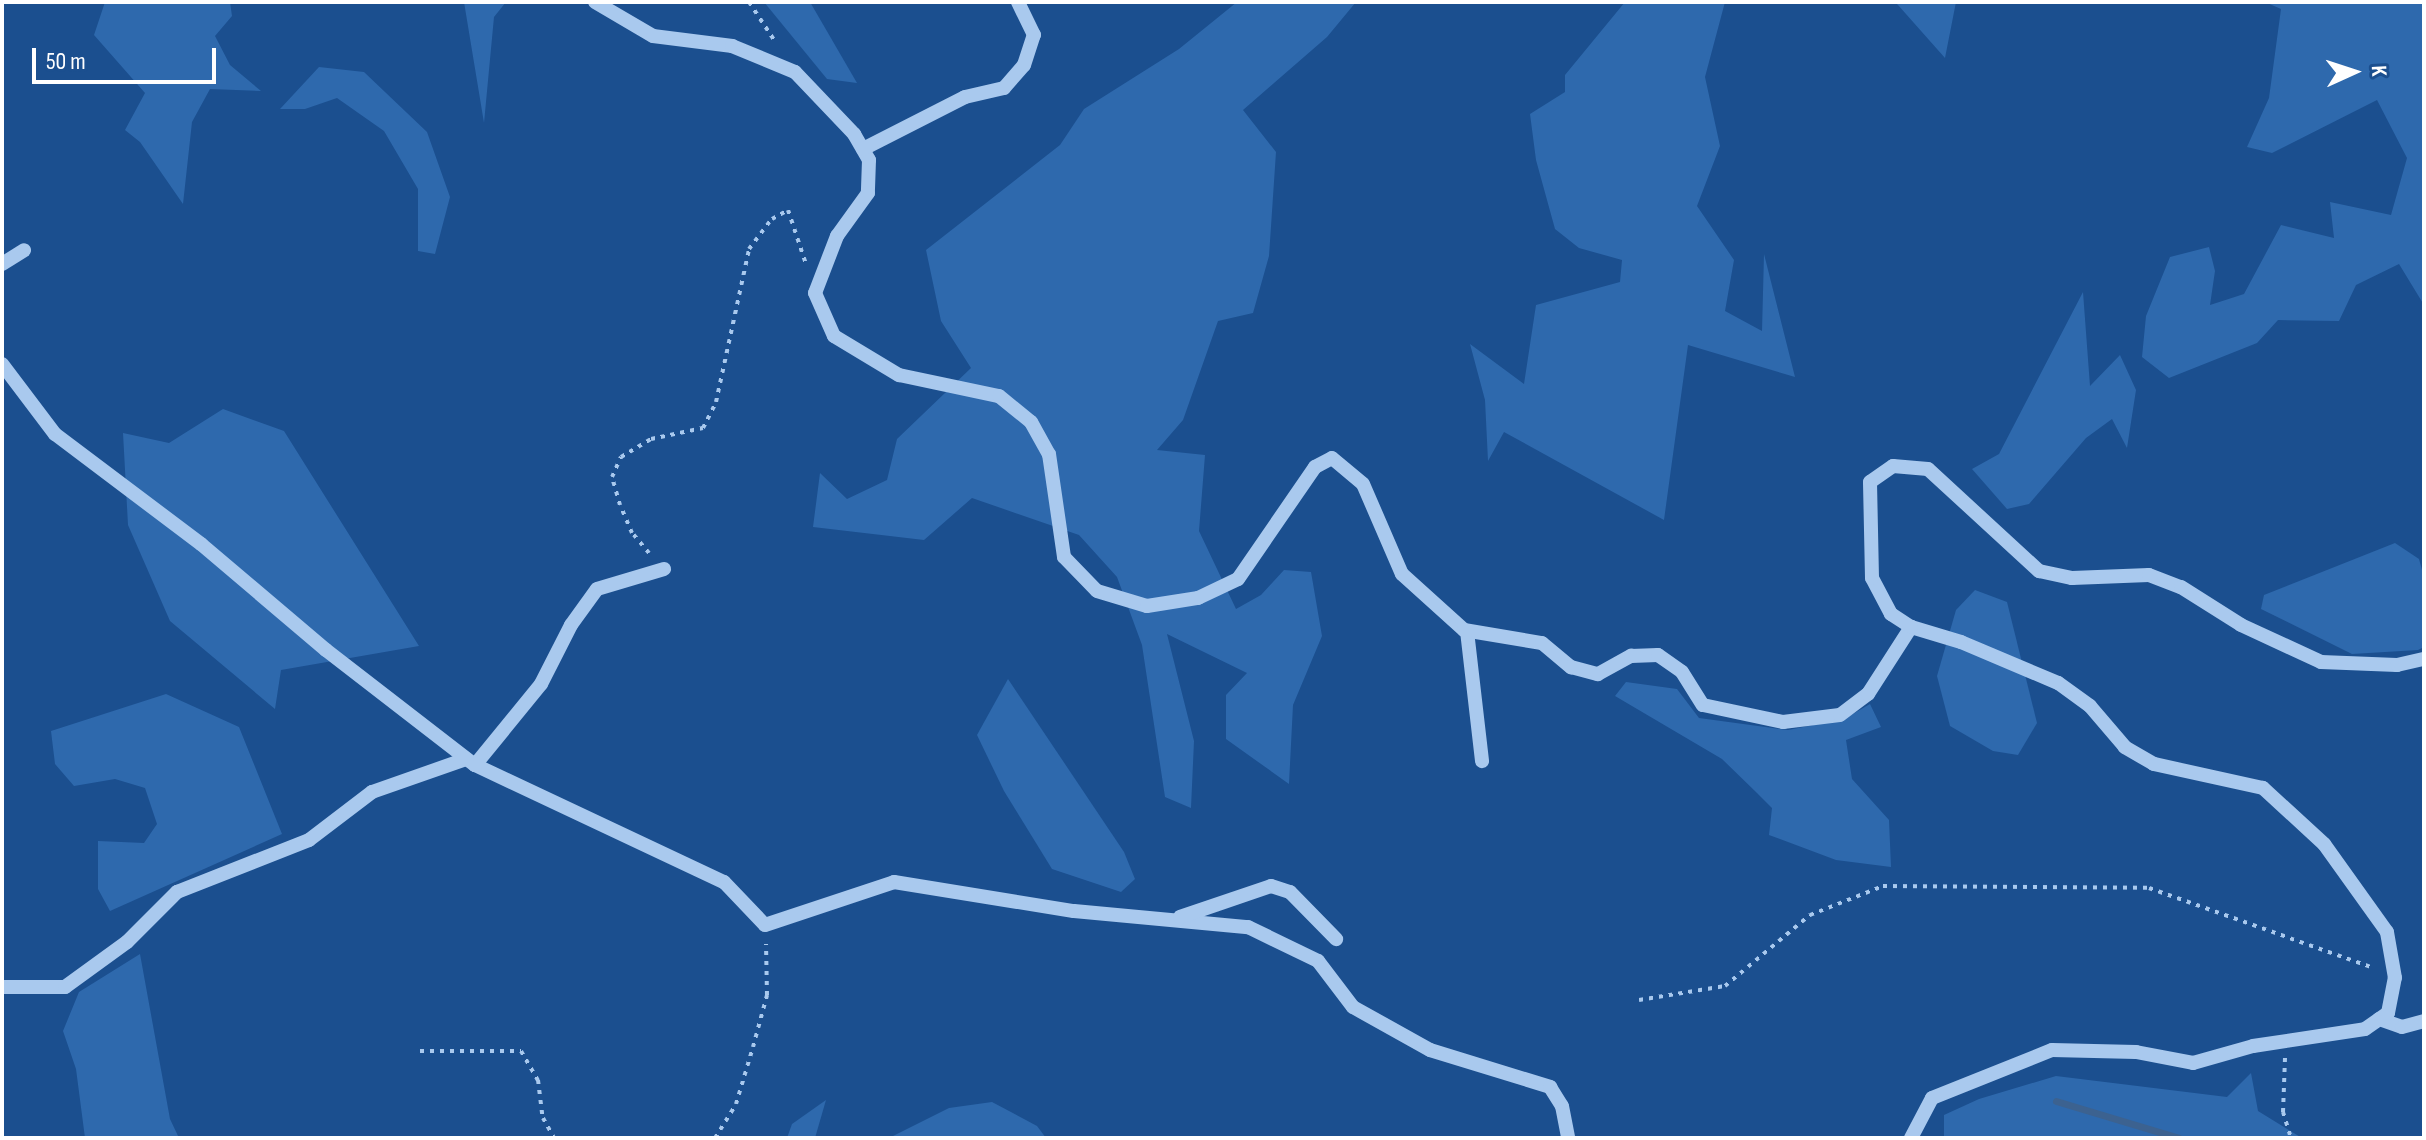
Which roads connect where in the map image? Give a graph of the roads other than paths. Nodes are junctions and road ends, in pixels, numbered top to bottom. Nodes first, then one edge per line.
1 (595, 2) edge
2 (1018, 2) edge
3 (863, 149) junction
4 (24, 250) dead end
5 (2, 264) edge
6 (2, 364) edge
7 (664, 569) road end
8 (1911, 627) junction
9 (1467, 631) junction
10 (2424, 659) edge
11 (1482, 761) dead end
12 (470, 762) junction
13 (1172, 920) junction
14 (1336, 939) dead end
15 (2, 987) edge
16 (2379, 1019) junction
17 (2424, 1021) edge
18 (1568, 1138) edge
19 (1911, 1138) edge

1 - 3 street
2 - 3 street
3 - 9 street
4 - 5 street
6 - 12 street
7 - 12 street
8 - 9 street
8 - 10 street
8 - 16 street
9 - 11 street
12 - 13 street
12 - 15 street
13 - 14 street
13 - 18 street
16 - 17 street
16 - 19 street

